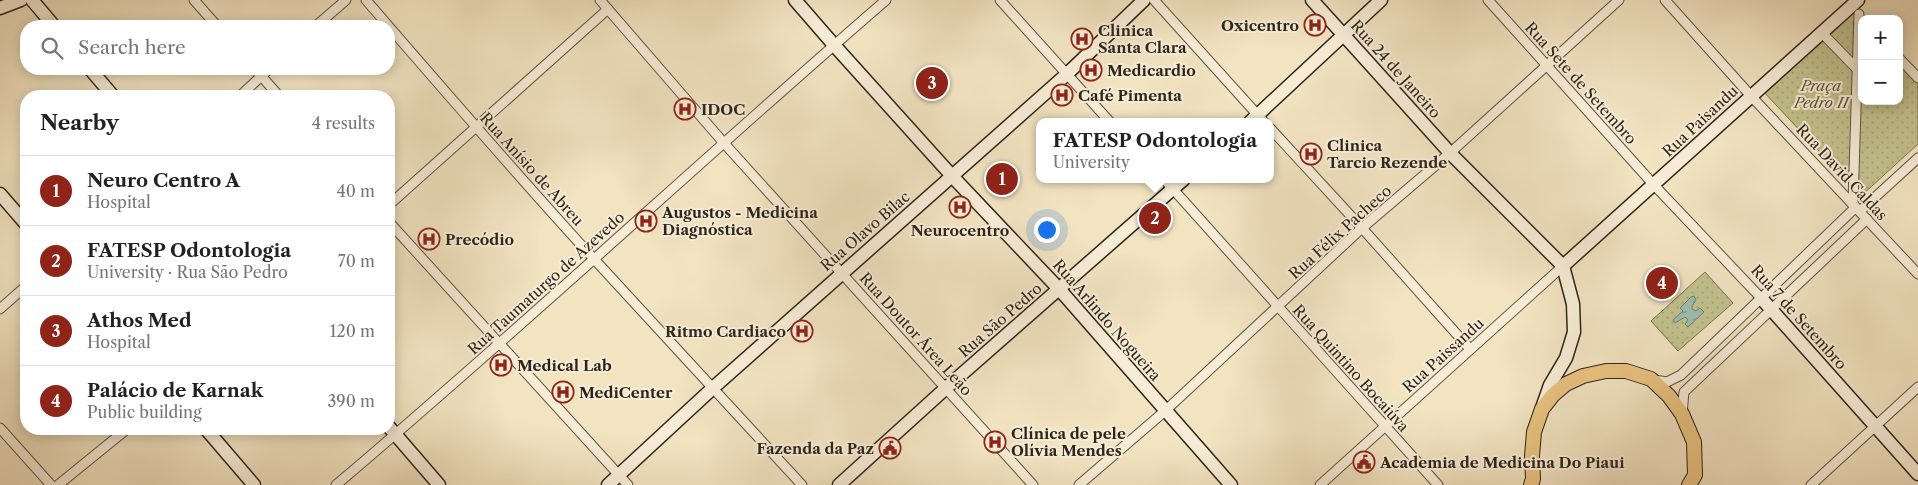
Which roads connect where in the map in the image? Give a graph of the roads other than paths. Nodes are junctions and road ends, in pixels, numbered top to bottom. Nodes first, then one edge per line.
1 (22, 0) edge
2 (32, 0) edge
3 (194, 0) edge
4 (346, 0) edge
5 (366, 0) edge
6 (600, 0) edge
7 (795, 0) edge
8 (886, 0) edge
9 (1000, 0) edge
10 (1144, 0) edge
11 (1154, 0) edge
12 (1312, 0) edge
13 (1381, 0) edge
14 (1488, 0) edge
15 (1619, 0) edge
16 (1665, 0) edge
17 (0, 8) edge
18 (1855, 8) edge
19 (608, 9) junction
20 (49, 20) edge
21 (212, 20) edge
22 (323, 20) edge
23 (383, 20) edge
24 (1822, 33) junction
25 (395, 34) edge
26 (1342, 34) junction
27 (834, 45) junction
28 (1901, 60) edge
29 (1547, 64) junction
30 (1857, 69) junction
31 (1067, 74) junction
32 (95, 75) edge
33 (256, 75) edge
34 (261, 75) edge
35 (1918, 78) edge
36 (108, 90) edge
37 (244, 90) edge
38 (274, 90) edge
39 (1751, 96) junction
40 (1106, 118) edge
41 (1256, 118) edge
42 (1258, 118) edge
43 (476, 128) junction
44 (1274, 132) edge
45 (723, 142) junction
46 (1450, 153) junction
47 (1918, 158) edge
48 (952, 176) junction
49 (1168, 184) edge
50 (1654, 185) junction
51 (0, 194) edge
52 (395, 200) edge
53 (1856, 207) junction
54 (20, 217) edge
55 (1867, 218) junction
56 (1840, 223) junction
57 (1362, 228) junction
58 (395, 229) edge
59 (1851, 234) junction
60 (1808, 253) junction
61 (594, 259) junction
62 (1818, 264) junction
63 (1563, 266) junction
64 (842, 273) junction
65 (1918, 274) edge
66 (1060, 290) junction
67 (20, 291) edge
68 (1761, 298) junction
69 (1278, 307) junction
70 (0, 309) edge
71 (1772, 310) junction
72 (499, 344) junction
73 (1711, 345) junction
74 (1470, 349) junction
75 (1722, 356) junction
76 (1651, 380) junction
77 (714, 387) junction
78 (1918, 387) edge
79 (946, 388) junction
80 (1542, 409) junction
81 (1165, 411) junction
82 (1682, 414) junction
83 (1384, 426) junction
84 (1876, 426) junction
85 (0, 428) edge
86 (395, 429) edge
87 (395, 434) edge
88 (120, 435) edge
89 (211, 435) edge
90 (388, 435) edge
91 (1918, 474) edge
92 (624, 480) edge
93 (51, 485) edge
94 (58, 485) edge
95 (254, 485) edge
96 (336, 485) edge
97 (439, 485) edge
98 (608, 485) edge
99 (802, 485) edge
100 (839, 485) edge
101 (1033, 485) edge
102 (1079, 485) edge
103 (1231, 485) edge
104 (1320, 485) edge
105 (1438, 485) edge
106 (1531, 485) edge
107 (1689, 485) edge
108 (1811, 485) edge

1 - 17 street
2 - 20 street
3 - 21 street
4 - 22 street
5 - 23 street, Rua Anísio de Abreu
6 - 19 street, Rua Doutor Área Leão
7 - 27 street, Rua Arlindo Nogueira
8 - 27 street, Rua Taumaturgo de Azevedo
9 - 31 street
10 - 31 street, Rua Olavo Bilac
11 - 41 street
12 - 26 street, Rua 24 de Janeiro
13 - 26 street
14 - 29 street, Rua Sete de Setembro
15 - 29 street, Rua Félix Pacheco
16 - 39 street, Rua David Caldas
18 - 24 street, Rua Paisandu
18 - 30 street
19 - 43 street
19 - 45 street, Rua Doutor Área Leão
24 - 30 street
24 - 39 street, Rua Paisandu
25 - 43 street, Rua Anísio de Abreu
26 - 42 street
26 - 46 street, Rua 24 de Janeiro
27 - 45 street, Rua Taumaturgo de Azevedo
27 - 48 street, Rua Arlindo Nogueira
28 - 35 street
29 - 46 street, Rua Félix Pacheco
29 - 50 street, Rua Sete de Setembro
30 - 53 street
31 - 40 street
31 - 48 street, Rua Olavo Bilac
32 - 36 street
33 - 37 street
34 - 38 street
39 - 50 street, Rua Paisandu
39 - 53 street, Rua David Caldas
43 - 52 street
43 - 61 street, Rua Anísio de Abreu
44 - 57 street
45 - 61 street, Rua Taumaturgo de Azevedo
45 - 64 street, Rua Doutor Área Leão
46 - 57 street, Rua Félix Pacheco
46 - 63 street, Rua 24 de Janeiro
47 - 53 street
48 - 64 street, Rua Olavo Bilac
48 - 66 street, Rua Arlindo Nogueira
49 - 66 street, Rua São Pedro
49 - 69 street, Rua Quintino Bocaiúva
50 - 63 street, Rua Paisandu
50 - 68 street, Rua 7 de Setembro
51 - 54 street
53 - 55 street, Rua David Caldas
53 - 56 street
55 - 59 street
55 - 65 street, Rua David Caldas
56 - 59 street
56 - 60 street
57 - 69 street, Rua Félix Pacheco
57 - 74 street
58 - 72 street
59 - 62 street
60 - 62 street
60 - 68 street
61 - 72 street, Rua Taumaturgo de Azevedo
61 - 77 street, Rua Anísio de Abreu
62 - 71 street
63 - 74 street, Rua Paissandu
63 - 80 street
64 - 77 street, Rua Olavo Bilac
64 - 79 street, Rua Doutor Área Leão
66 - 79 street, Rua São Pedro
66 - 81 street, Rua Arlindo Nogueira
67 - 70 street
68 - 71 street, Rua 7 de Setembro
68 - 73 street
69 - 81 street, Rua Félix Pacheco
69 - 83 street, Rua Quintino Bocaiúva
71 - 75 street
71 - 84 street, Rua 7 de Setembro
72 - 86 street, Rua Taumaturgo de Azevedo
72 - 92 street
73 - 75 street
73 - 76 street
74 - 83 street, Rua Paissandu
75 - 82 street
76 - 80 main road
76 - 82 main road
77 - 92 street, Rua Olavo Bilac
77 - 99 street, Rua Anísio de Abreu
78 - 84 street
79 - 100 street, Rua São Pedro
79 - 101 street, Rua Doutor Área Leão
80 - 106 main road
81 - 102 street, Rua Félix Pacheco
81 - 103 street, Rua Arlindo Nogueira
82 - 107 main road
83 - 104 street, Rua Paissandu
83 - 105 street, Rua Quintino Bocaiúva
84 - 91 street, Rua 7 de Setembro
84 - 108 street
85 - 93 street
87 - 97 street
88 - 94 street
89 - 95 street
90 - 96 street, Rua Taumaturgo de Azevedo
92 - 98 street, Rua Olavo Bilac

